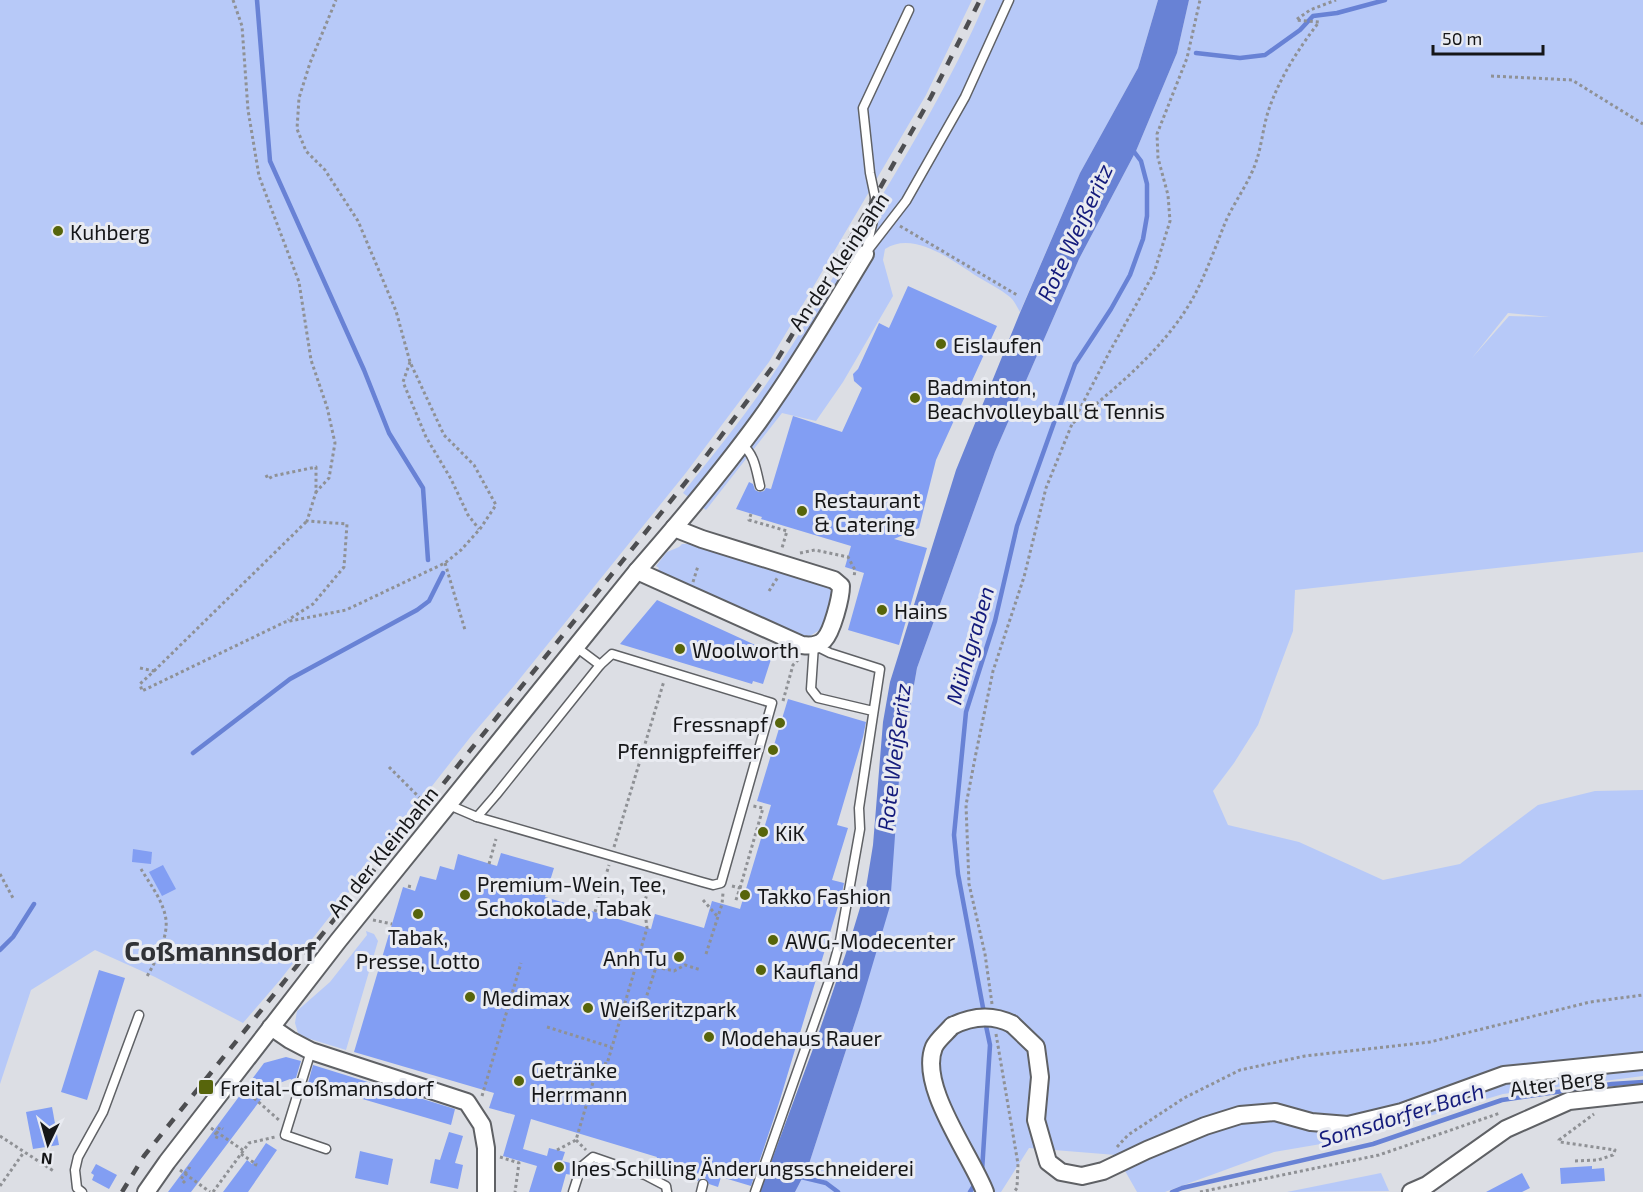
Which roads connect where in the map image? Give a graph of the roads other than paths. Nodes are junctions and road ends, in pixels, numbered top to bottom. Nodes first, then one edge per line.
1 (1009, 0) edge
2 (909, 10) dead end
3 (865, 254) junction
4 (741, 444) junction
5 (760, 486) dead end
6 (674, 528) junction
7 (637, 571) junction
8 (814, 645) junction
9 (576, 647) junction
10 (600, 665) junction
11 (873, 711) junction
12 (449, 805) junction
13 (477, 817) junction
14 (139, 1015) dead end
15 (272, 1027) junction
16 (311, 1051) junction
17 (1643, 1061) edge
18 (1643, 1093) edge
19 (326, 1149) dead end
20 (980, 1180) edge
21 (82, 1192) edge
22 (146, 1192) edge
23 (486, 1192) edge
24 (573, 1192) edge
25 (667, 1192) edge
26 (755, 1192) edge
27 (1411, 1192) edge

1 - 3 lane, An der Kleinbahn
2 - 3 lane
3 - 4 street, An der Kleinbahn
4 - 5 lane
4 - 6 street, An der Kleinbahn
6 - 7 street, An der Kleinbahn
6 - 8 street
7 - 8 street
7 - 9 street, An der Kleinbahn
8 - 11 lane
8 - 11 lane
9 - 10 lane
9 - 12 street, An der Kleinbahn
10 - 13 lane
10 - 13 lane
11 - 26 lane
12 - 13 lane
12 - 15 street, An der Kleinbahn
14 - 21 lane
15 - 16 street
15 - 22 street, An der Kleinbahn
16 - 19 lane
16 - 23 street
17 - 20 street, bridge
18 - 27 street, Alter Berg
24 - 25 lane

